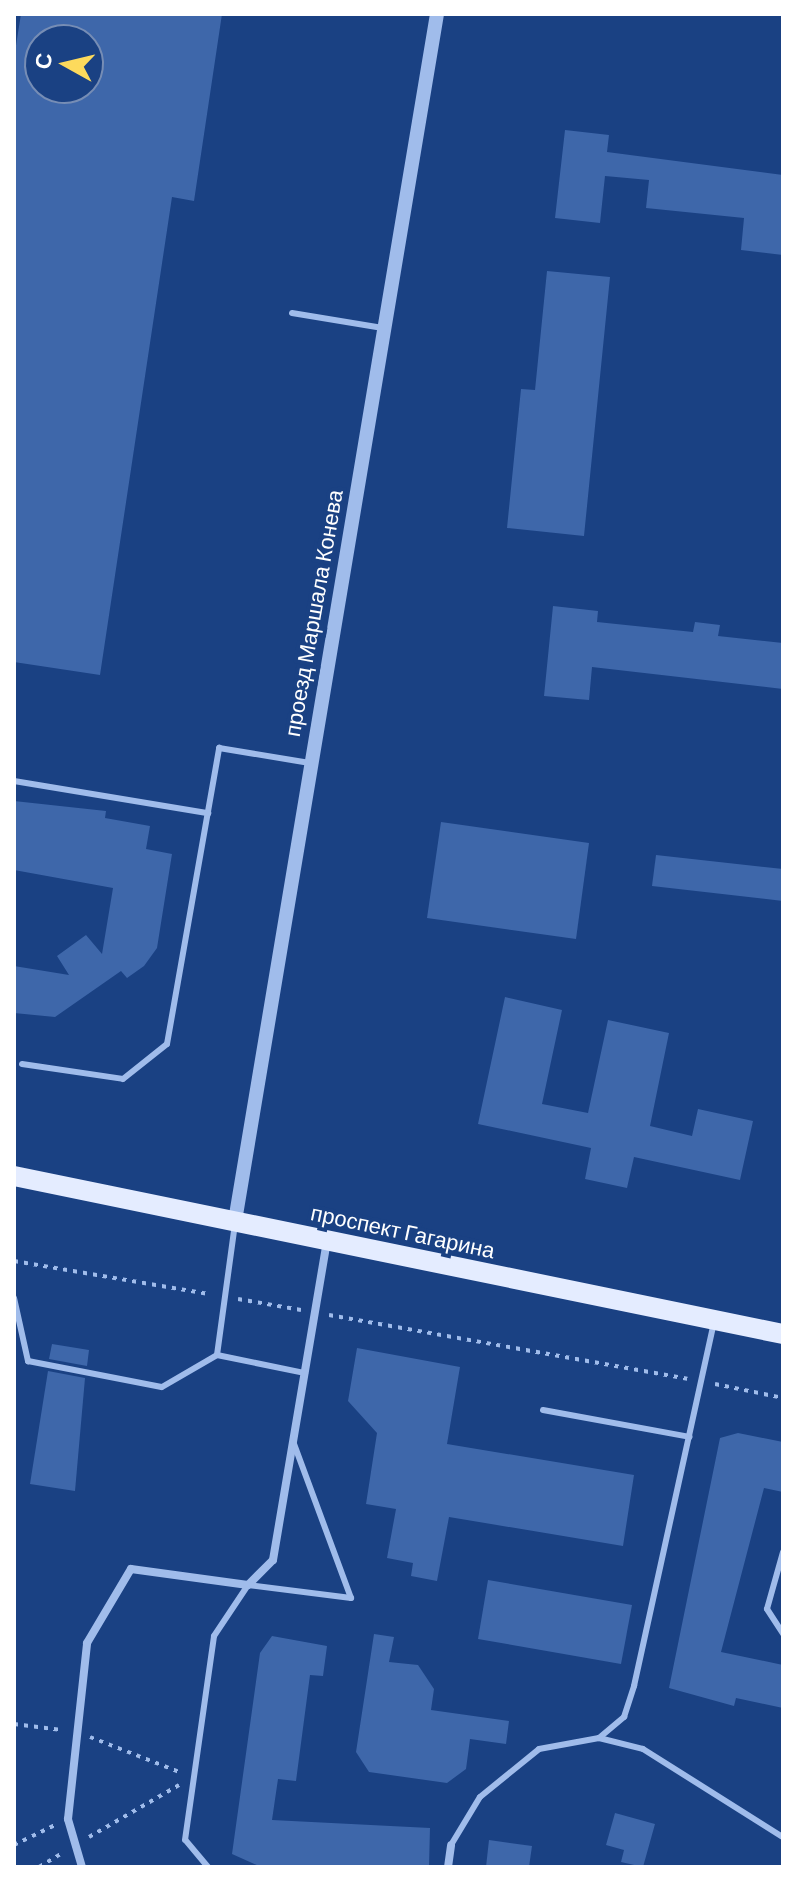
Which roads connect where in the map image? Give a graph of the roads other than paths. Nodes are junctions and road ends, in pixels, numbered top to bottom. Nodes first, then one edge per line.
1 (437, 14) edge
2 (292, 313) dead end
3 (384, 328) junction
4 (310, 763) junction
5 (14, 781) edge
6 (208, 813) junction
7 (22, 1064) dead end
8 (14, 1176) edge
9 (235, 1221) junction
10 (327, 1240) junction
11 (14, 1298) edge
12 (715, 1319) junction
13 (783, 1334) edge
14 (217, 1355) junction
15 (305, 1373) junction
16 (543, 1410) dead end
17 (690, 1437) junction
18 (293, 1441) junction
19 (783, 1552) edge
20 (248, 1585) junction
21 (783, 1634) edge
22 (599, 1738) junction
23 (783, 1837) edge
24 (451, 1845) joint
25 (82, 1867) edge
26 (208, 1867) edge
27 (448, 1867) edge

1 - 3 street, проезд Маршала Конева
2 - 3 lane
3 - 4 street, проезд Маршала Конева
4 - 6 lane
4 - 9 street, проезд Маршала Конева
5 - 6 lane
6 - 7 lane
8 - 9 main road, проспект Гагарина
9 - 10 main road, проспект Гагарина
9 - 14 lane
10 - 12 main road, проспект Гагарина
10 - 15 street
11 - 14 lane
12 - 13 main road, проспект Гагарина
12 - 17 lane
14 - 15 lane
15 - 18 street
16 - 17 lane
17 - 22 lane
18 - 20 street
18 - 20 lane
19 - 21 lane
20 - 25 street
20 - 26 lane
22 - 23 lane
22 - 24 lane
24 - 27 street

